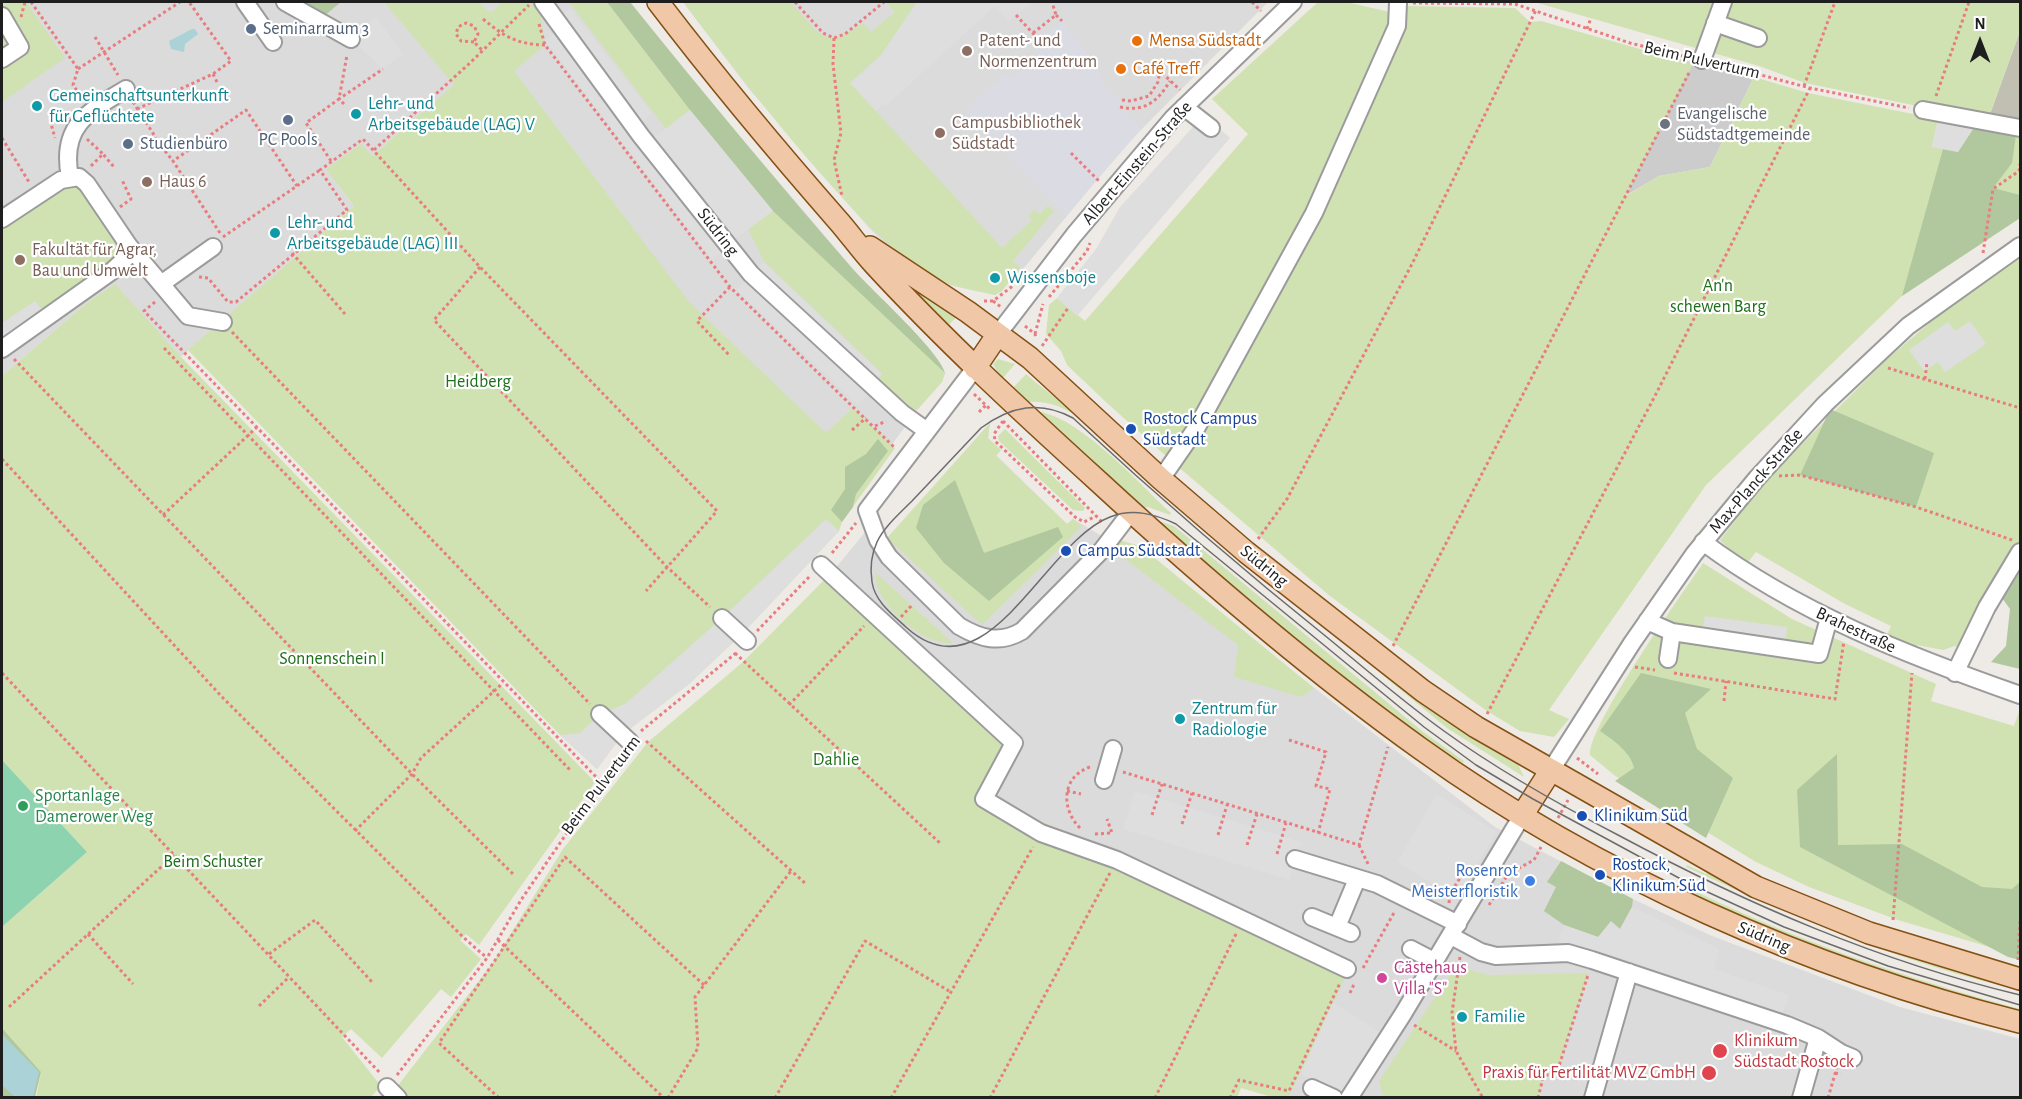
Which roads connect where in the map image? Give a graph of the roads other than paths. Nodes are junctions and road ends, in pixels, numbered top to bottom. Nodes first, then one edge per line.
1 (246, 2) edge
2 (285, 2) edge
3 (543, 2) edge
4 (658, 2) edge
5 (1291, 2) edge
6 (1723, 2) edge
7 (1398, 3) edge
8 (2, 16) edge
9 (1715, 23) junction
10 (1758, 38) dead end
11 (351, 39) road end
12 (273, 42) dead end
13 (2, 59) edge
14 (1699, 60) road end
15 (126, 89) dead end
16 (1183, 100) junction
17 (1927, 111) road end
18 (1210, 128) dead end
19 (2020, 128) edge
20 (74, 177) junction
21 (2, 219) edge
22 (846, 229) junction
23 (218, 242) road end
24 (129, 246) junction
25 (2020, 246) edge
26 (166, 285) junction
27 (223, 322) road end
28 (999, 334) junction
29 (2, 348) edge
30 (975, 368) junction
31 (927, 431) junction
32 (1161, 479) junction
33 (1131, 512) junction
34 (1703, 542) junction
35 (2020, 552) edge
36 (821, 565) road end
37 (722, 618) road end
38 (1829, 618) junction
39 (1647, 621) junction
40 (1672, 632) junction
41 (741, 647) road end
42 (1667, 668) road end
43 (1955, 673) junction
44 (2020, 694) edge
45 (600, 714) road end
46 (634, 738) road end
47 (1113, 749) dead end
48 (1551, 770) junction
49 (1106, 774) road end
50 (1523, 814) junction
51 (1295, 859) dead end
52 (1357, 879) junction
53 (1312, 917) dead end
54 (1454, 930) junction
55 (1411, 949) dead end
56 (1434, 961) junction
57 (2019, 970) edge
58 (1629, 972) junction
59 (1354, 975) road end
60 (2020, 1022) edge
61 (1818, 1038) junction
62 (1847, 1055) road end
63 (1312, 1088) dead end
64 (1334, 1098) edge
65 (1349, 1098) edge
66 (1593, 1098) edge
67 (1801, 1098) edge

1 - 12 street
2 - 11 street
3 - 31 street, Südring
4 - 22 main road, Südring
5 - 16 street, Albert-Einstein-Straße
6 - 9 street
7 - 32 street
8 - 13 street
9 - 10 street
9 - 14 street
15 - 20 street
16 - 18 street
16 - 28 street, Albert-Einstein-Straße
17 - 19 street
20 - 21 street
20 - 24 street
22 - 28 main road, Südring
22 - 30 main road, Südring
23 - 26 street
24 - 26 street
24 - 29 street
25 - 34 street, Max-Planck-Straße
26 - 27 street
28 - 30 main road
28 - 32 main road, Südring
30 - 31 street
30 - 33 main road, Südring
31 - 33 street
32 - 48 main road, Südring
33 - 50 main road, Südring
34 - 38 street, Brahestraße
34 - 39 street, Max-Planck-Straße
35 - 43 street
36 - 59 street
37 - 41 street
38 - 40 street
38 - 43 street, Brahestraße
39 - 40 street
39 - 48 street, Max-Planck-Straße
40 - 42 street
43 - 44 street, Brahestraße
45 - 46 street
47 - 49 street
48 - 50 main road
48 - 57 main road, Südring
50 - 54 street
50 - 60 main road, Südring
51 - 52 street
52 - 53 street
52 - 54 street
54 - 56 street
54 - 58 street
55 - 56 street
56 - 65 street
58 - 61 street
58 - 66 street
61 - 62 street
61 - 67 street
63 - 64 street

